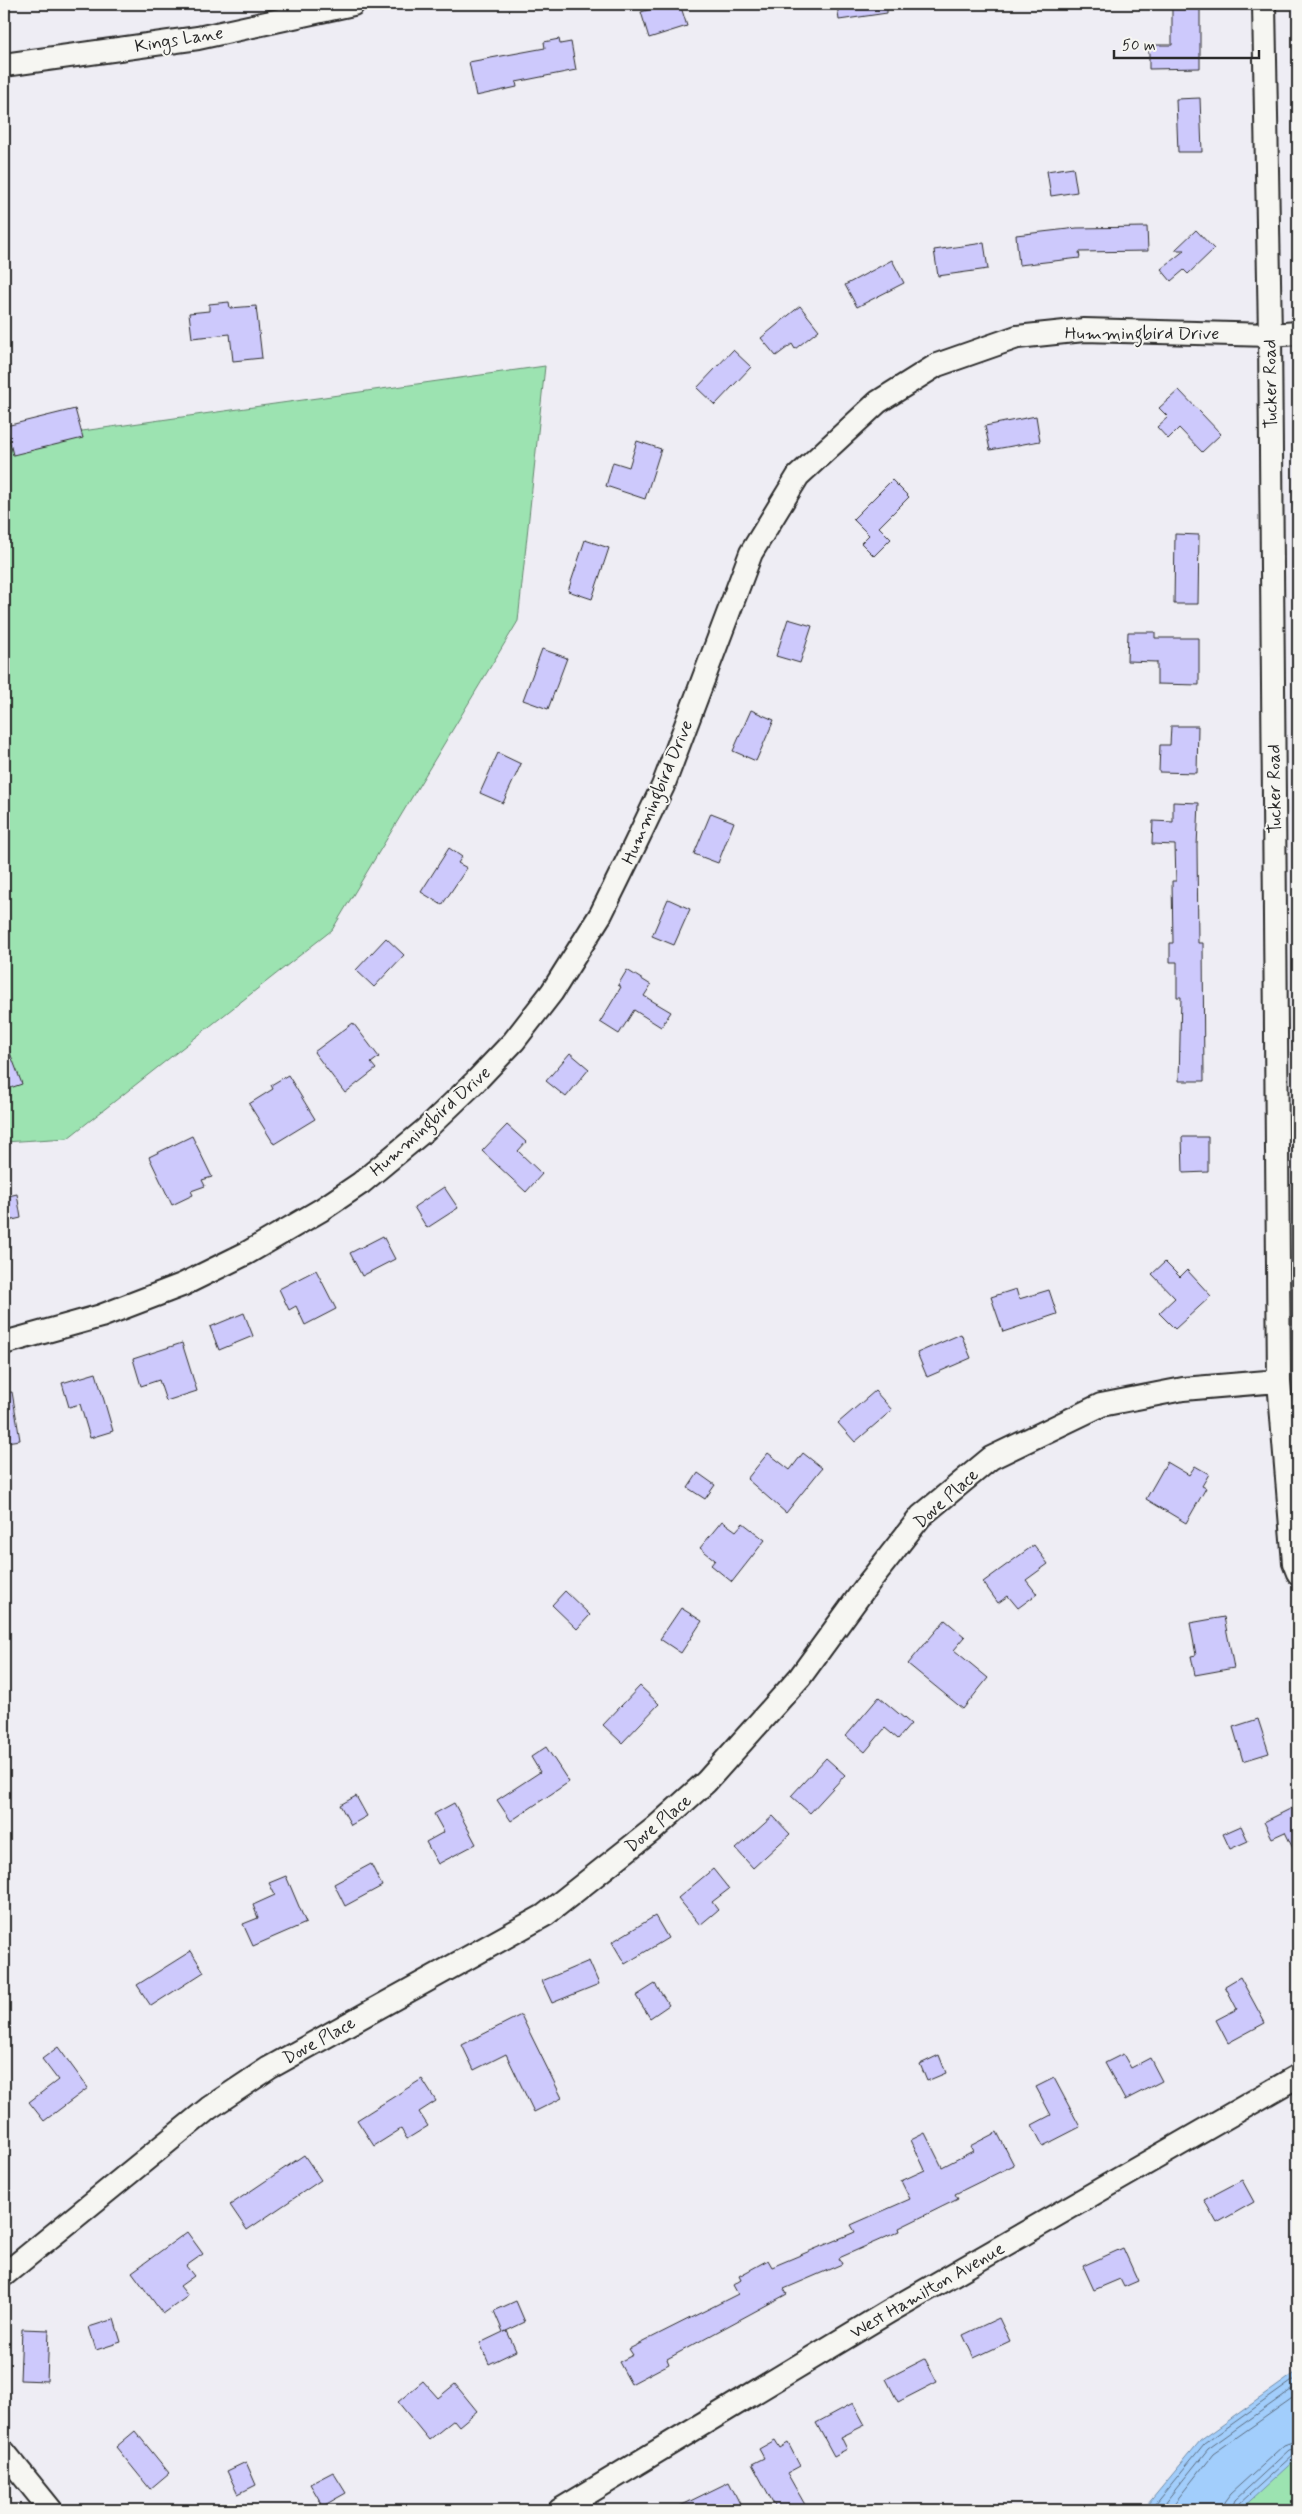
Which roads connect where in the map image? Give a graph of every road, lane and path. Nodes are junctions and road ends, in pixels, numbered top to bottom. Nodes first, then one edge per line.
1 (352, 4) edge
2 (1264, 4) edge
3 (4, 65) edge
4 (1298, 333) edge
5 (1270, 335) junction
6 (4, 1343) edge
7 (1279, 1381) junction
8 (1298, 1573) edge
9 (1298, 2076) edge
10 (4, 2275) edge
11 (4, 2452) edge
12 (51, 2510) edge
13 (560, 2510) edge

1 - 3 street, Kings Lane
2 - 5 street, Tucker Road
4 - 5 street, Hummingbird Drive
5 - 6 street, Hummingbird Drive
5 - 7 street, Tucker Road
7 - 8 street, Tucker Road
7 - 10 street, Dove Place
9 - 13 street, West Hamilton Avenue
11 - 12 street

